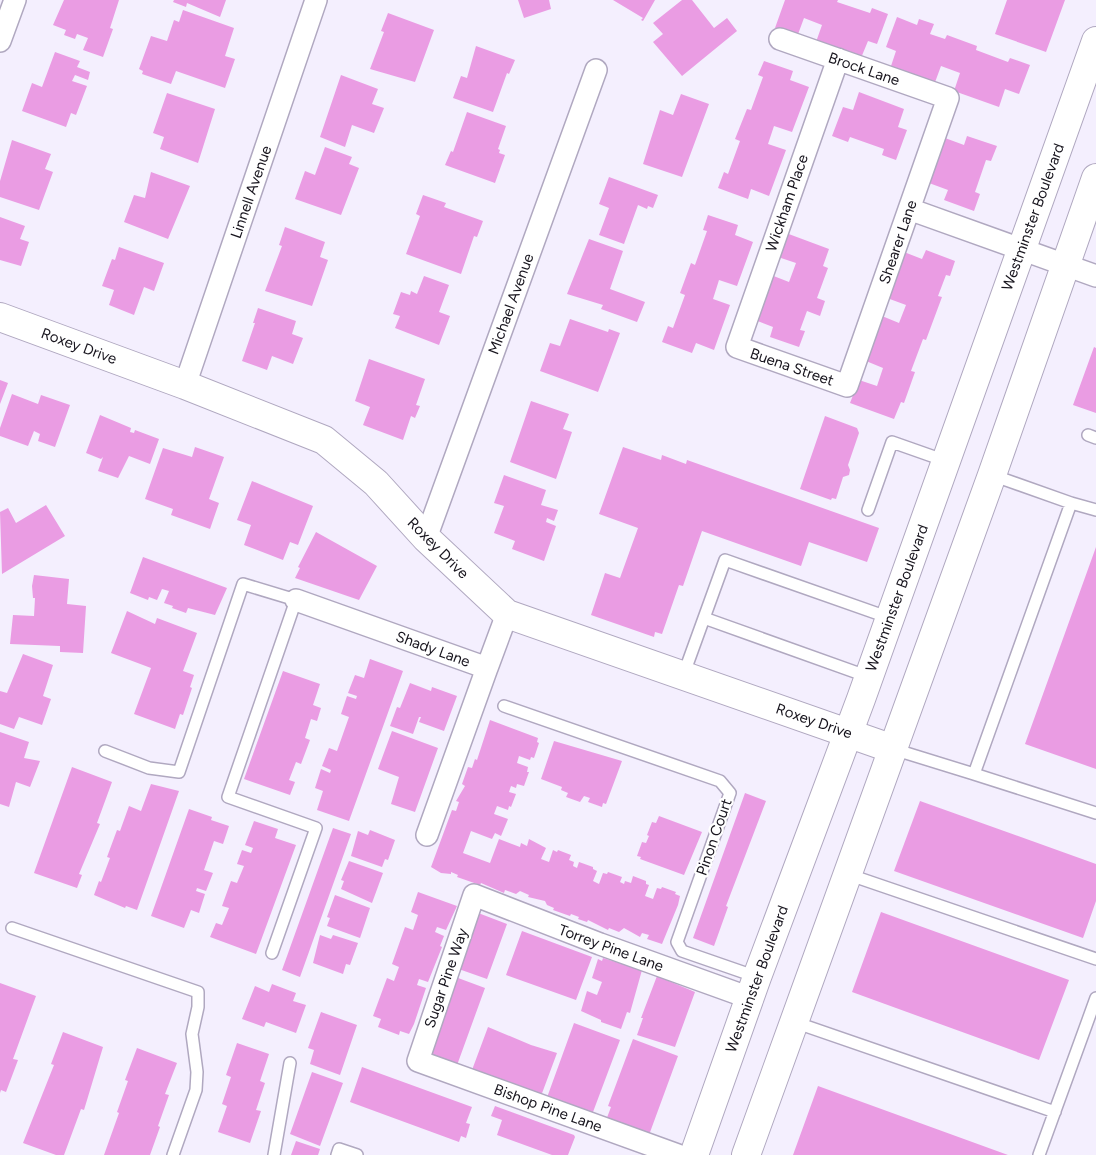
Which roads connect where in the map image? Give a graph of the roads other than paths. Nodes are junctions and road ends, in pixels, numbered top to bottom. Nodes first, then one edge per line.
1 (15, 0) edge
2 (316, 0) edge
3 (780, 39) dead end
4 (1096, 40) edge
5 (0, 41) edge
6 (838, 59) junction
7 (596, 70) dead end
8 (948, 98) joint
9 (1096, 178) edge
10 (909, 209) junction
11 (1022, 249) junction
12 (1065, 265) junction
13 (1096, 276) edge
14 (0, 317) edge
15 (737, 347) joint
16 (185, 385) junction
17 (847, 386) joint
18 (946, 461) junction
19 (992, 474) junction
20 (1071, 503) junction
21 (868, 510) dead end
22 (1096, 510) edge
23 (426, 538) junction
24 (296, 600) junction
25 (507, 614) junction
26 (704, 618) junction
27 (890, 618) junction
28 (487, 668) junction
29 (683, 676) junction
30 (869, 677) junction
31 (504, 706) dead end
32 (849, 733) junction
33 (893, 749) junction
34 (105, 751) dead end
35 (974, 774) junction
36 (1096, 813) edge
37 (427, 835) dead end
38 (848, 874) junction
39 (474, 896) joint
40 (12, 928) dead end
41 (272, 953) dead end
42 (1096, 960) edge
43 (753, 988) junction
44 (1096, 998) edge
45 (794, 1022) junction
46 (418, 1062) joint
47 (290, 1063) dead end
48 (1055, 1112) junction
49 (173, 1155) edge
50 (274, 1155) edge
51 (337, 1155) edge
52 (357, 1155) edge
53 (678, 1155) edge
54 (694, 1155) edge
55 (746, 1155) edge
56 (1039, 1155) edge

1 - 5 street
2 - 16 street, Linnell Avenue
3 - 6 street, Brock Lane
4 - 11 main road, Westminster Boulevard
6 - 8 street, Brock Lane
6 - 15 street, Wickham Place
7 - 23 street, Michael Avenue
8 - 10 street, Shearer Lane
9 - 12 main road
10 - 11 street
10 - 17 street, Shearer Lane
11 - 12 street
11 - 18 main road, Westminster Boulevard
12 - 13 street
12 - 19 main road
14 - 16 main road, Roxey Drive
15 - 17 street, Buena Street
16 - 23 main road, Roxey Drive
18 - 21 lane
18 - 27 main road, Westminster Boulevard
19 - 20 lane
19 - 33 main road
20 - 22 lane
20 - 35 lane
23 - 25 main road, Roxey Drive
24 - 28 street, Shady Lane
24 - 34 lane
24 - 41 lane
25 - 28 street
25 - 29 main road, Roxey Drive
26 - 27 lane
26 - 29 lane
26 - 30 lane
27 - 30 main road, Westminster Boulevard
28 - 37 street, Shady Lane
29 - 32 main road, Roxey Drive
30 - 32 main road, Westminster Boulevard
31 - 43 lane, Pinon Court
32 - 33 main road, Roxey Drive
32 - 43 main road, Westminster Boulevard
33 - 35 lane
33 - 38 main road
35 - 36 lane
38 - 42 lane
38 - 45 main road
39 - 43 street, Torrey Pine Lane
39 - 46 street, Sugar Pine Way
40 - 49 lane
43 - 54 main road, Westminster Boulevard
44 - 48 lane
45 - 48 lane
45 - 55 main road
46 - 53 street, Bishop Pine Lane
47 - 50 lane
48 - 56 lane
51 - 52 lane

